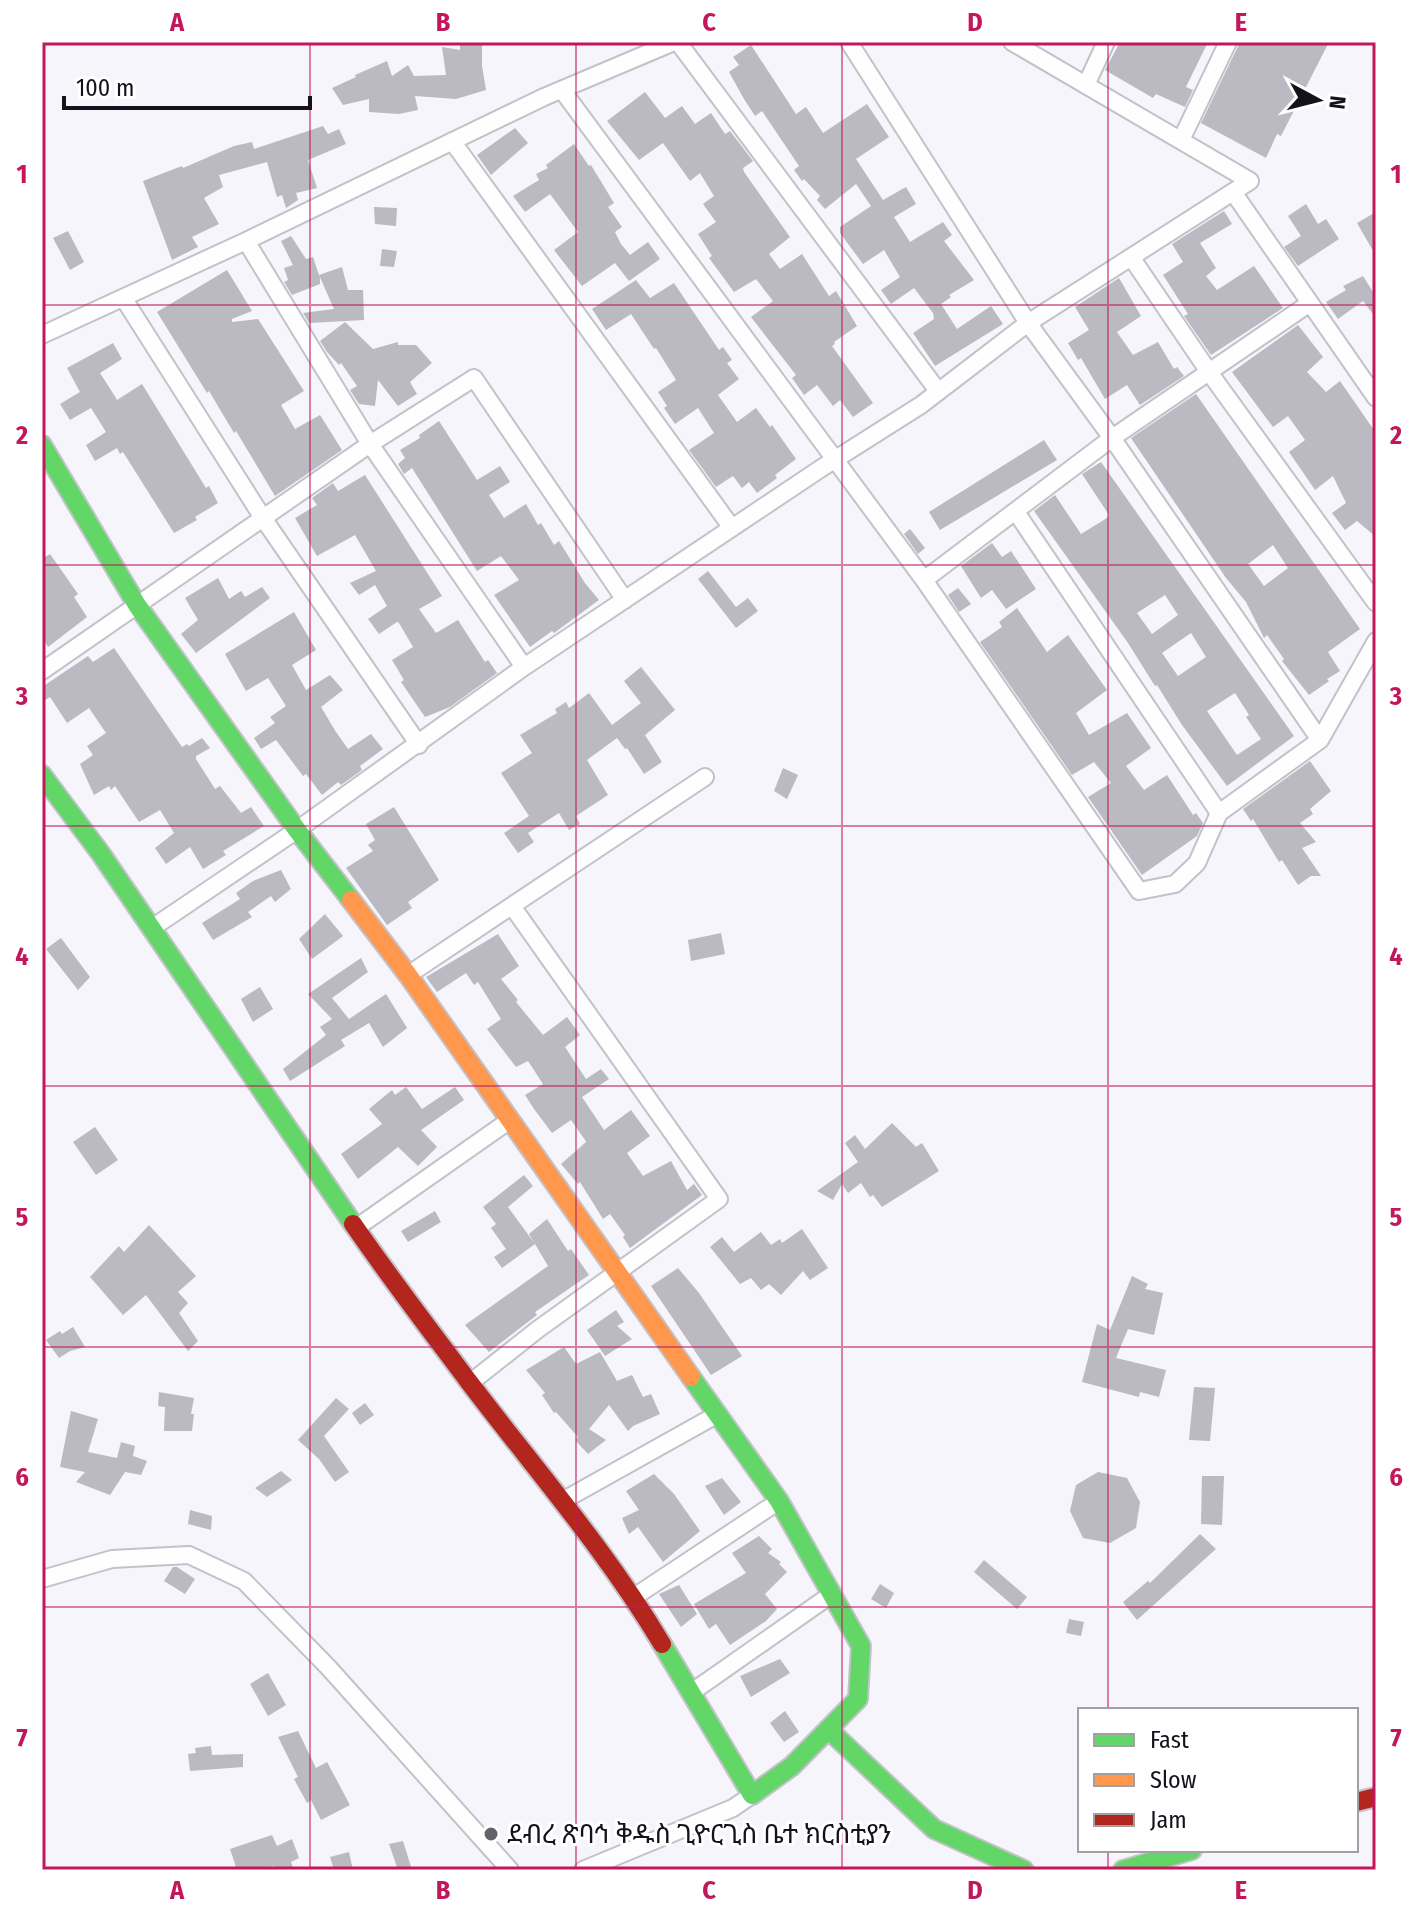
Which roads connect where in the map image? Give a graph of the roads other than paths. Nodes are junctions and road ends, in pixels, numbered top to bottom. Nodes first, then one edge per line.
1 (676, 42) edge
2 (849, 42) edge
3 (1012, 42) edge
4 (1106, 42) edge
5 (1228, 42) edge
6 (1086, 85) junction
7 (562, 90) junction
8 (1181, 140) junction
9 (452, 141) junction
10 (1233, 192) junction
11 (246, 241) junction
12 (1131, 257) junction
13 (124, 299) junction
14 (1310, 303) junction
15 (1028, 323) junction
16 (42, 335) edge
17 (1376, 367) edge
18 (1209, 372) junction
19 (1361, 377) junction
20 (938, 391) junction
21 (1376, 398) edge
22 (1112, 438) junction
23 (370, 444) junction
24 (42, 445) edge
25 (835, 459) junction
26 (1016, 512) junction
27 (263, 518) junction
28 (732, 528) junction
29 (924, 580) junction
30 (625, 600) junction
31 (1376, 603) edge
32 (137, 605) junction
33 (1376, 641) edge
34 (524, 667) junction
35 (42, 671) edge
36 (1320, 740) junction
37 (419, 745) junction
38 (42, 775) edge
39 (705, 777) dead end
40 (1219, 813) junction
41 (297, 830) junction
42 (512, 906) junction
43 (152, 928) junction
44 (408, 975) junction
45 (510, 1120) junction
46 (356, 1228) junction
47 (618, 1275) junction
48 (470, 1383) junction
49 (718, 1414) junction
50 (564, 1500) junction
51 (779, 1501) junction
52 (42, 1579) edge
53 (832, 1594) junction
54 (634, 1597) junction
55 (692, 1692) junction
56 (828, 1729) junction
57 (752, 1795) junction
58 (1185, 1852) edge
59 (510, 1870) edge
60 (583, 1870) edge
61 (1024, 1870) edge
62 (1123, 1870) edge

1 - 7 street
1 - 20 street
2 - 15 street
3 - 6 street
4 - 6 street
5 - 8 street
6 - 8 street
7 - 9 street
7 - 25 street
8 - 10 street
9 - 11 street
9 - 28 street
10 - 12 street
10 - 14 street
11 - 13 street
11 - 23 street
12 - 15 street
12 - 18 street
13 - 16 street
13 - 27 street
14 - 18 street
14 - 19 street
15 - 20 street
15 - 22 street
17 - 19 street
18 - 22 street
18 - 31 street
19 - 21 street
20 - 25 street
22 - 26 street
22 - 36 street
23 - 27 street
23 - 30 street
23 - 34 street
24 - 32 street
25 - 28 street
25 - 29 street
26 - 29 street
26 - 40 street
27 - 32 street
27 - 37 street
28 - 30 street
29 - 40 street
30 - 34 street
32 - 35 street
32 - 41 street
33 - 36 street
34 - 37 street
36 - 40 street
37 - 41 street
38 - 43 street
39 - 42 street
41 - 43 street
41 - 44 street
42 - 44 street
42 - 47 street
43 - 46 street
44 - 45 street
45 - 46 street
45 - 47 street
46 - 48 street
47 - 48 street
47 - 49 street
48 - 50 street
49 - 50 street
49 - 51 street
50 - 54 street
51 - 53 street
51 - 54 street
52 - 59 street
53 - 55 street
53 - 56 street
54 - 55 street
55 - 57 street
56 - 57 street
56 - 61 street
57 - 60 street
58 - 62 street

